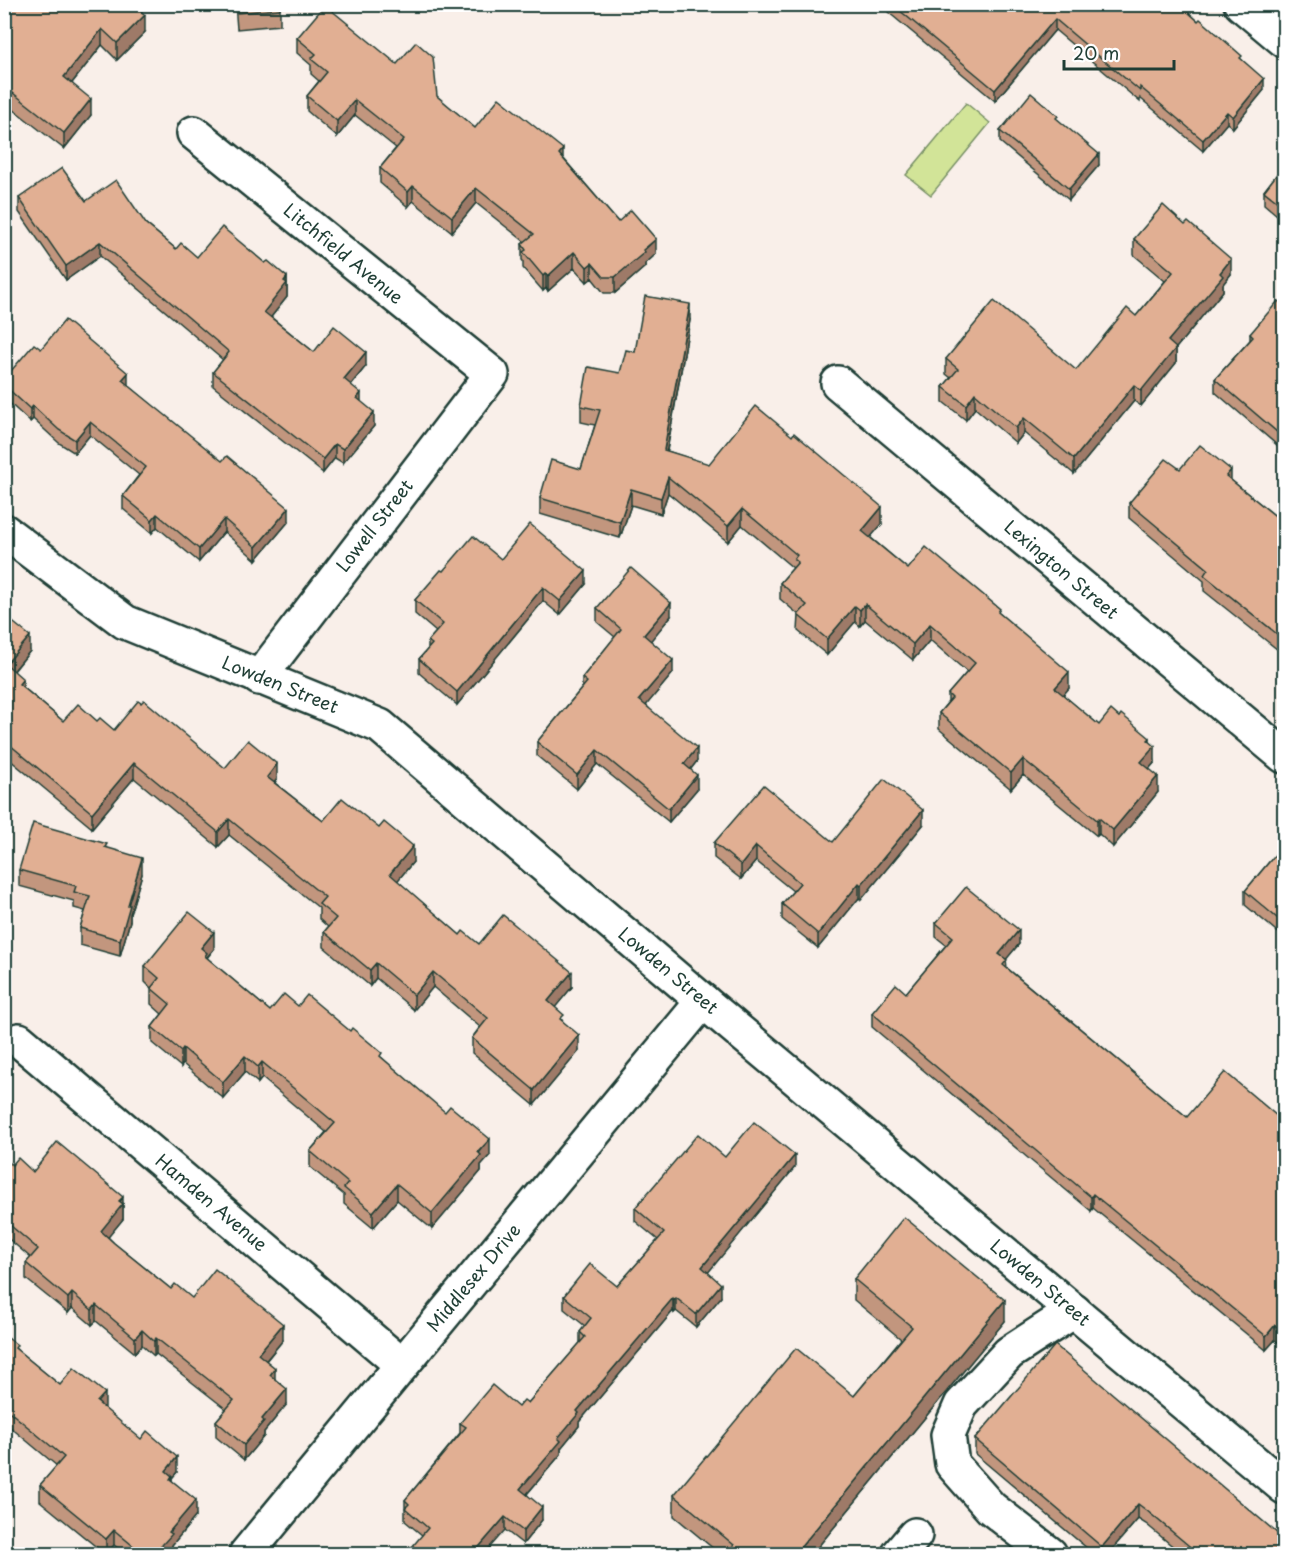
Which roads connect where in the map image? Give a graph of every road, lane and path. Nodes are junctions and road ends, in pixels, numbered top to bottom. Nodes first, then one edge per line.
1 (1241, 4) edge
2 (1284, 40) edge
3 (194, 133) dead end
4 (492, 374) joint
5 (838, 383) dead end
6 (4, 531) edge
7 (259, 678) junction
8 (1284, 756) edge
9 (703, 1002) junction
10 (19, 1041) dead end
11 (1074, 1311) junction
12 (402, 1365) junction
13 (1284, 1486) edge
14 (246, 1554) edge
15 (1050, 1554) edge

1 - 2 street
3 - 4 street, Litchfield Avenue
4 - 7 street, Lowell Street
5 - 8 street, Lexington Street
6 - 7 street, Lowden Street
7 - 9 street, Lowden Street
9 - 11 street, Lowden Street
9 - 12 street, Middlesex Drive
10 - 12 street, Hamden Avenue
11 - 13 street, Lowden Street
11 - 15 street
12 - 14 street, Middlesex Drive

